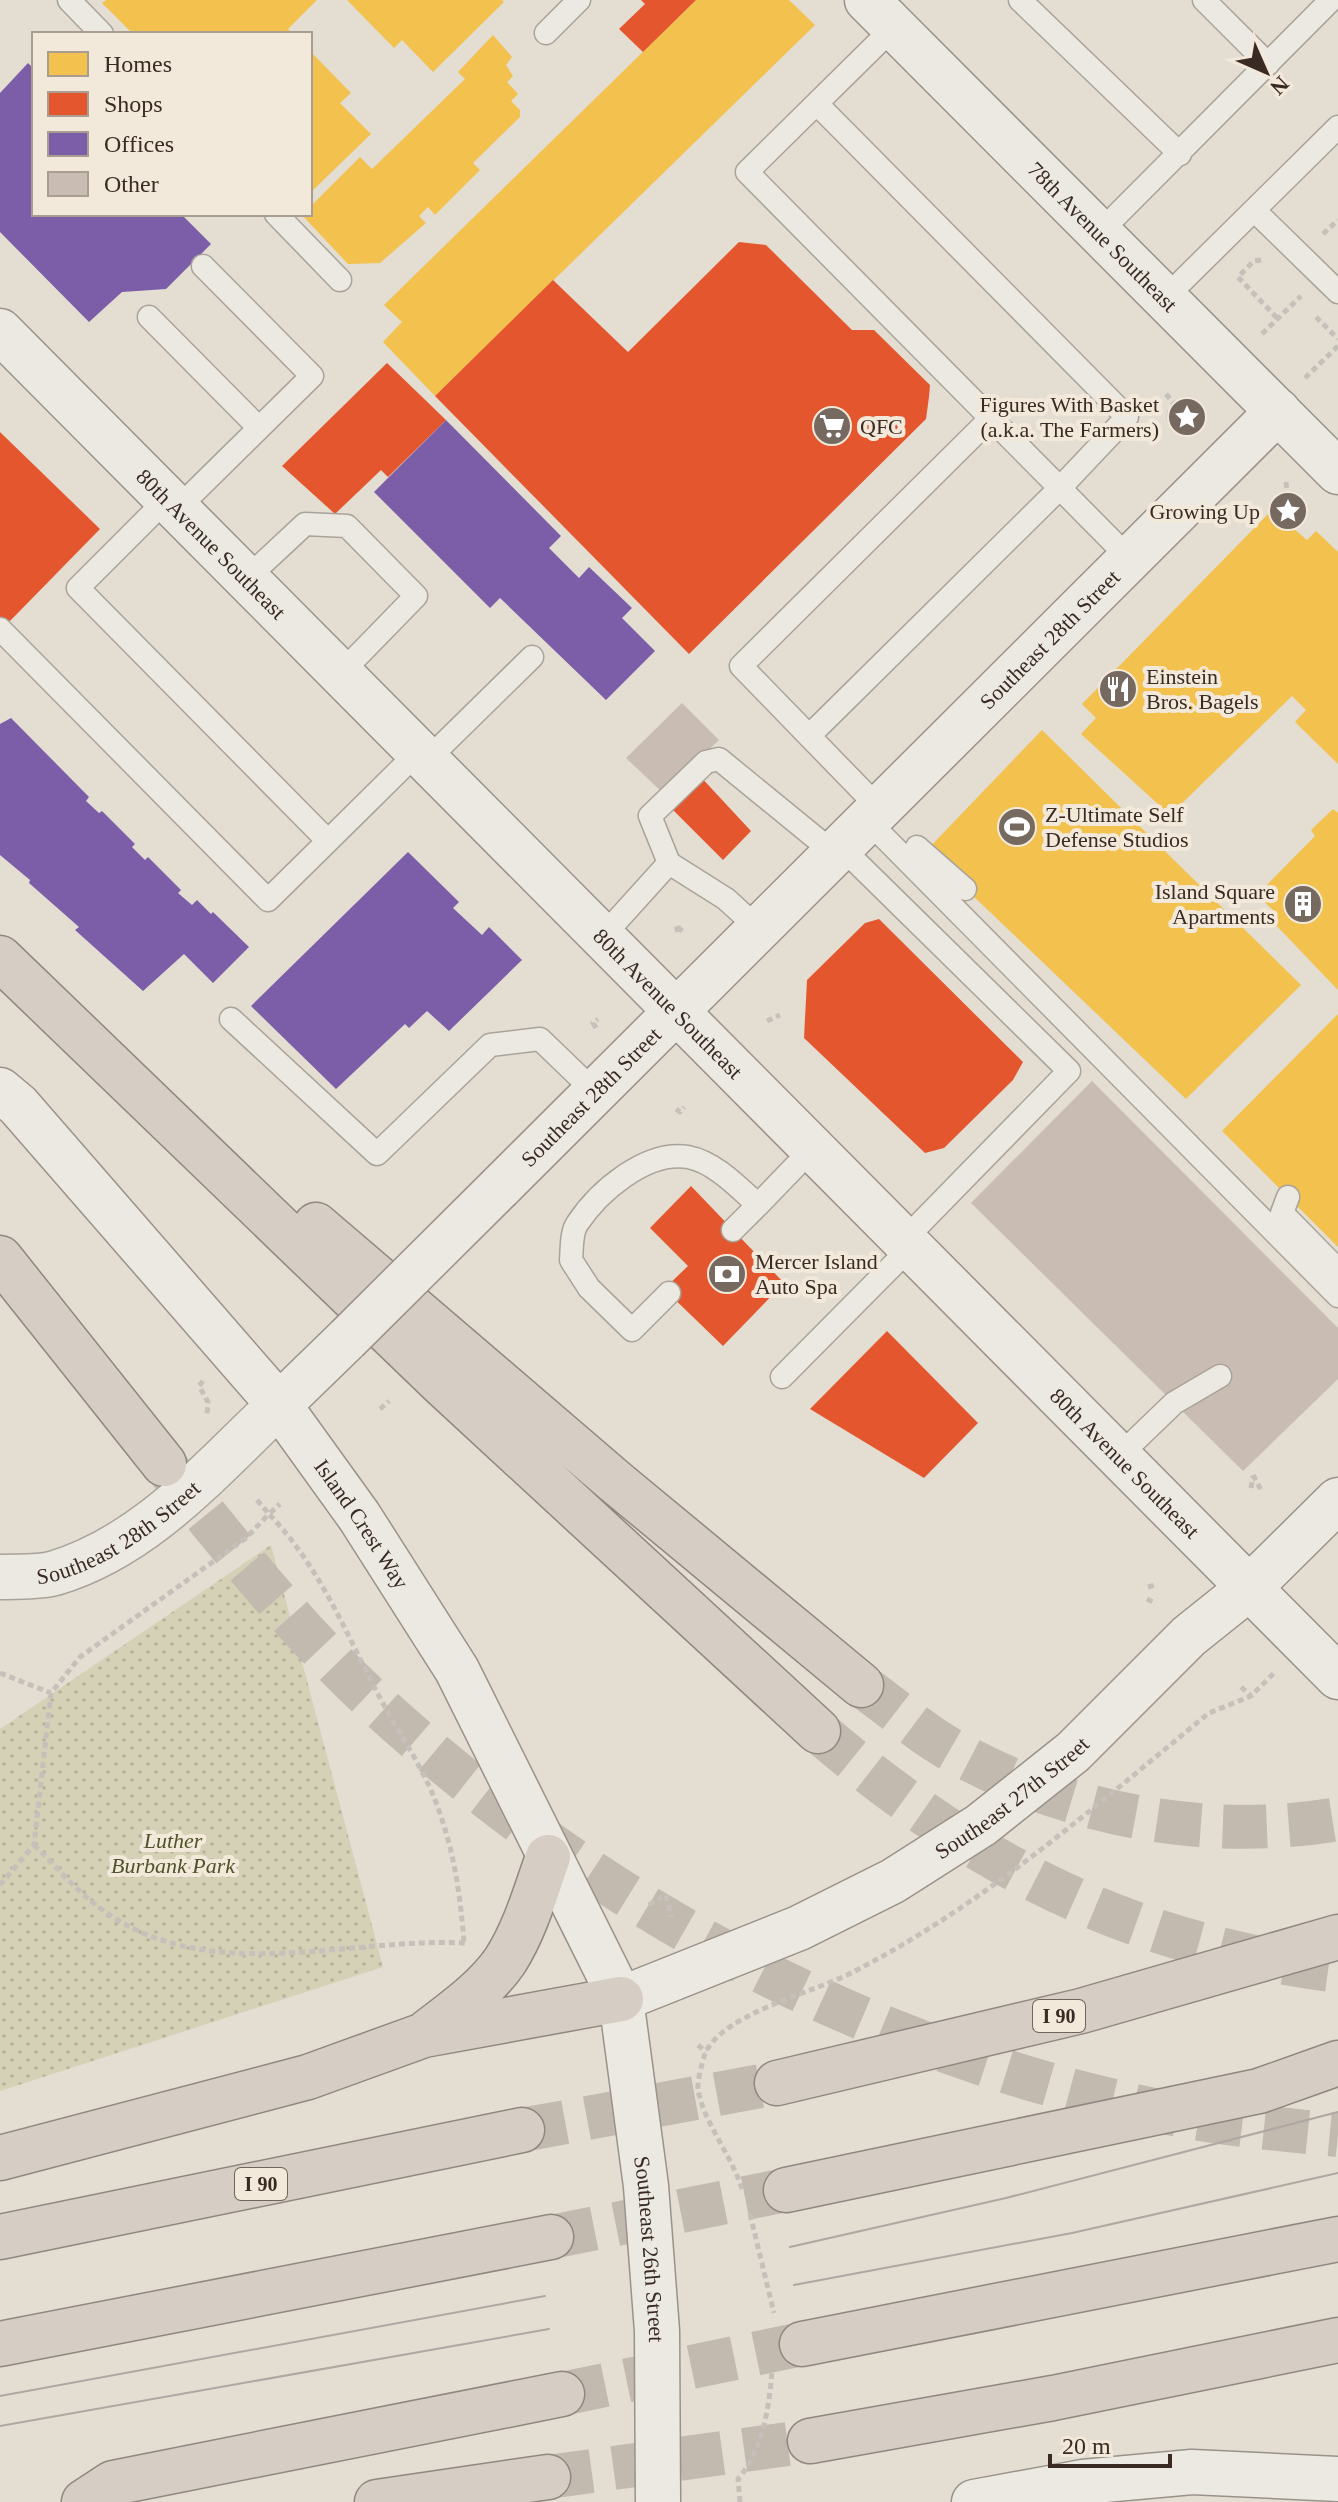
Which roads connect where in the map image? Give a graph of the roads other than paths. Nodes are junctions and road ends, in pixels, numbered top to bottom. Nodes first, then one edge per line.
1 (69, 0) edge
2 (579, 0) edge
3 (1020, 0) edge
4 (1204, 0) edge
5 (1331, 0) edge
6 (882, 10) edge
7 (100, 32) edge
8 (546, 33) dead end
9 (1268, 64) junction
10 (817, 104) junction
11 (1338, 127) edge
12 (1180, 154) junction
13 (1254, 210) junction
14 (278, 216) edge
15 (1099, 233) junction
16 (203, 266) dead end
17 (340, 280) dead end
18 (1338, 292) edge
19 (1165, 298) junction
20 (149, 317) dead end
21 (0, 331) edge
22 (1291, 395) junction
23 (991, 418) junction
24 (259, 428) junction
25 (1338, 472) edge
26 (1060, 488) junction
27 (172, 504) junction
28 (1130, 559) junction
29 (247, 578) junction
30 (0, 629) edge
31 (532, 657) dead end
32 (341, 673) junction
33 (809, 736) junction
34 (423, 756) junction
35 (856, 832) junction
36 (328, 841) junction
37 (917, 847) dead end
38 (669, 863) junction
39 (965, 889) dead end
40 (759, 929) junction
41 (603, 936) junction
42 (0, 958) edge
43 (46, 1002) junction
44 (677, 1011) junction
45 (231, 1019) dead end
46 (6, 1090) edge
47 (595, 1092) junction
48 (813, 1148) junction
49 (1288, 1197) dead end
50 (758, 1205) junction
51 (733, 1230) dead end
52 (907, 1244) junction
53 (0, 1258) edge
54 (1338, 1270) edge
55 (669, 1293) dead end
56 (1338, 1296) edge
57 (1220, 1376) dead end
58 (782, 1377) dead end
59 (279, 1405) junction
60 (1119, 1456) junction
61 (164, 1464) tunnel mouth
62 (1338, 1500) edge
63 (0, 1577) edge
64 (1249, 1588) junction
65 (1338, 1677) edge
66 (861, 1685) tunnel mouth
67 (818, 1731) tunnel mouth
68 (548, 1857) junction
69 (1338, 1937) edge
70 (621, 1999) junction
71 (424, 2035) junction
72 (1338, 2063) edge
73 (777, 2083) tunnel mouth
74 (522, 2130) tunnel mouth
75 (0, 2158) edge
76 (786, 2190) tunnel mouth
77 (0, 2237) edge
78 (551, 2237) tunnel mouth
79 (1338, 2239) edge
80 (1338, 2340) edge
81 (0, 2344) edge
82 (802, 2344) tunnel mouth
83 (562, 2394) tunnel mouth
84 (810, 2441) tunnel mouth
85 (548, 2477) tunnel mouth
86 (1338, 2479) edge
87 (84, 2502) edge
88 (377, 2502) edge
89 (658, 2502) edge
90 (974, 2502) edge

1 - 7 lane
2 - 8 lane
3 - 12 lane
4 - 9 lane
5 - 9 lane
6 - 10 lane
6 - 15 street, 78th Avenue Southeast
9 - 12 lane
10 - 23 lane
10 - 26 lane
11 - 13 lane
12 - 15 lane
13 - 18 lane
13 - 19 lane
14 - 17 lane
15 - 19 street, 78th Avenue Southeast
16 - 24 lane
19 - 22 street, 78th Avenue Southeast
20 - 24 lane
21 - 27 street, 80th Avenue Southeast
22 - 25 street, 78th Avenue Southeast
22 - 28 street, Southeast 28th Street
23 - 26 lane
23 - 33 lane
24 - 27 lane
26 - 28 lane
26 - 33 lane
27 - 29 street, 80th Avenue Southeast
27 - 36 lane
28 - 35 street, Southeast 28th Street
29 - 32 street, 80th Avenue Southeast
29 - 32 lane
30 - 36 lane
31 - 34 lane
32 - 34 street, 80th Avenue Southeast
33 - 35 lane
34 - 36 lane
34 - 41 street, 80th Avenue Southeast
35 - 38 lane
35 - 40 street, Southeast 28th Street
35 - 52 lane
35 - 56 lane
37 - 39 lane
38 - 40 lane
38 - 41 lane
40 - 44 street, Southeast 28th Street
41 - 44 street, 80th Avenue Southeast
42 - 43 highway
43 - 66 highway
43 - 67 highway
44 - 47 street, Southeast 28th Street
44 - 48 street, 80th Avenue Southeast
45 - 47 lane
46 - 59 street, Island Crest Way
47 - 59 street, Southeast 28th Street, bridge
48 - 50 lane
48 - 52 street, 80th Avenue Southeast
49 - 54 lane
50 - 51 lane
50 - 55 lane
52 - 58 lane
52 - 60 street, 80th Avenue Southeast
53 - 61 highway
57 - 60 lane
59 - 63 street, Southeast 28th Street
59 - 68 street, Island Crest Way
60 - 64 street, 80th Avenue Southeast
62 - 64 street, Southeast 27th Street
64 - 65 street, 80th Avenue Southeast
64 - 70 street, Southeast 27th Street
68 - 70 street, Island Crest Way
68 - 71 highway
69 - 73 highway, I 90
70 - 71 highway
70 - 89 street, Southeast 26th Street
71 - 75 highway
72 - 76 highway
74 - 77 highway, I 90
78 - 81 highway
79 - 82 highway
80 - 84 highway
83 - 87 highway
85 - 88 highway
86 - 90 street

